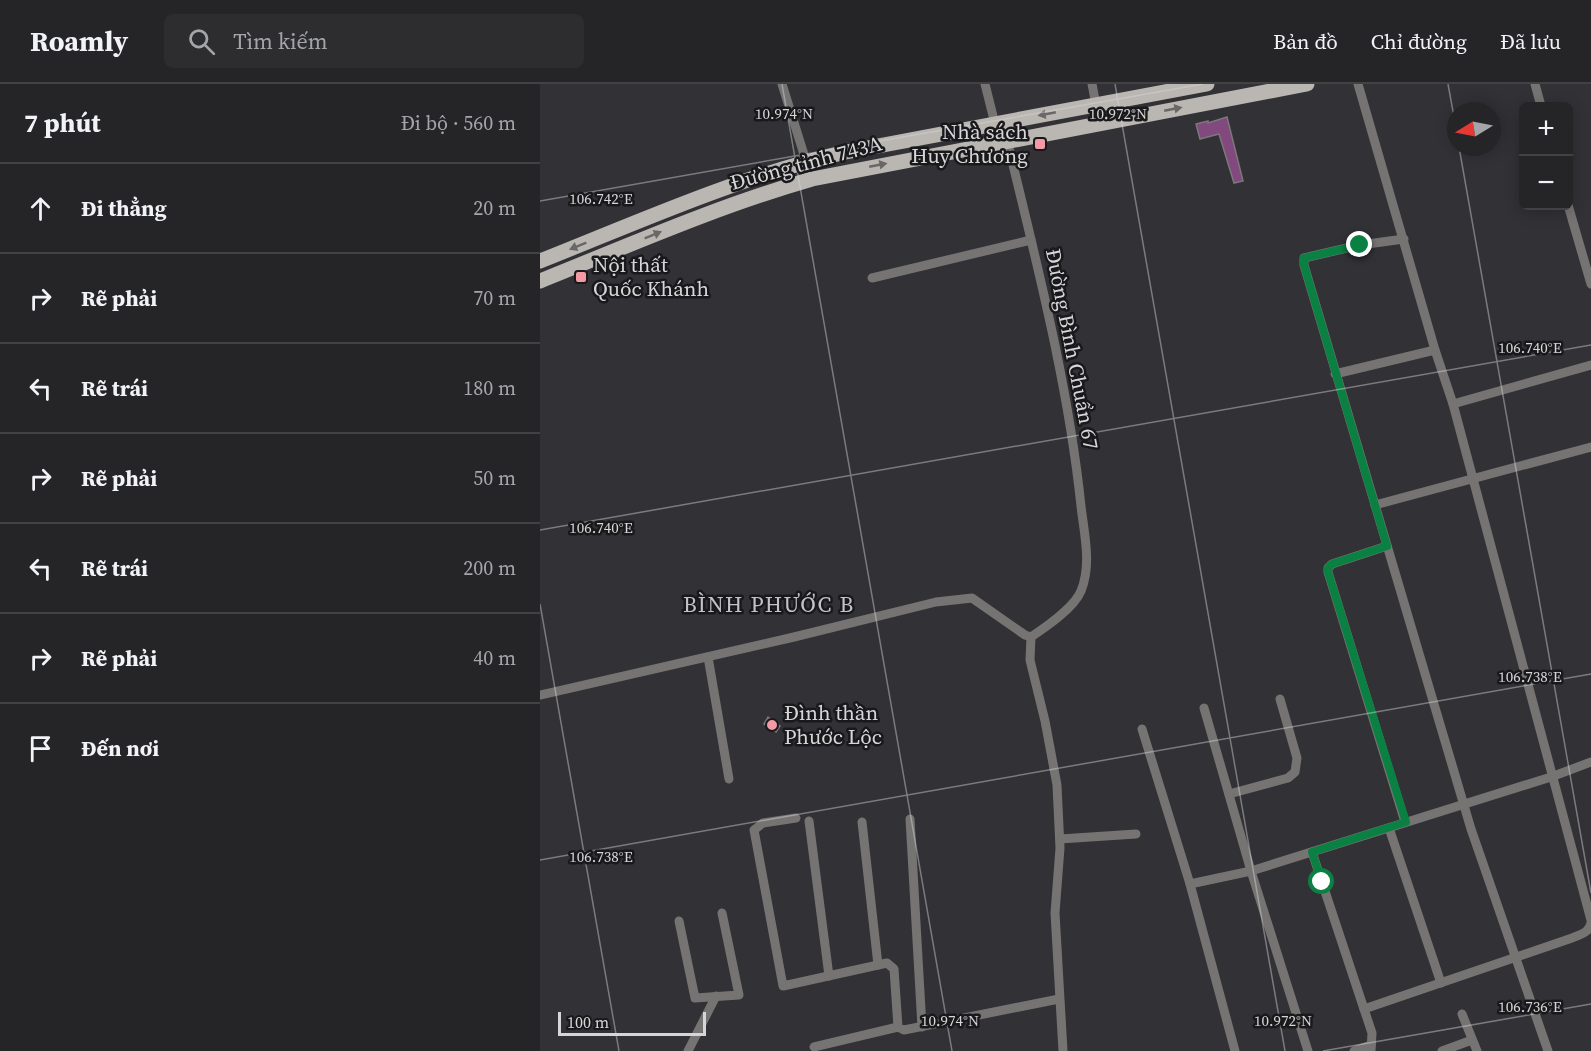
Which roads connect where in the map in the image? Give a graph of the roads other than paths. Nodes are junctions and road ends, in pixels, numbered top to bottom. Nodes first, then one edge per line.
1 (782, 84) edge
2 (985, 84) edge
3 (1092, 84) edge
4 (1208, 84) edge
5 (1307, 84) edge
6 (1358, 84) edge
7 (1535, 84) edge
8 (1540, 102) edge
9 (1096, 105) junction
10 (995, 124) junction
11 (1007, 140) junction
12 (806, 161) junction
13 (1570, 210) edge
14 (1031, 240) junction
15 (1404, 240) junction
16 (540, 261) edge
17 (873, 278) dead end
18 (540, 281) edge
19 (1591, 284) edge
20 (1435, 350) junction
21 (1591, 365) edge
22 (1335, 374) junction
23 (1453, 404) junction
24 (1591, 447) edge
25 (1472, 478) junction
26 (1375, 505) junction
27 (1387, 546) junction
28 (1031, 637) junction
29 (708, 657) junction
30 (540, 695) edge
31 (1280, 699) dead end
32 (1204, 708) dead end
33 (1142, 729) dead end
34 (1591, 762) edge
35 (1551, 777) junction
36 (729, 779) dead end
37 (1229, 794) junction
38 (1464, 804) junction
39 (796, 818) dead end
40 (909, 819) dead end
41 (809, 821) dead end
42 (862, 822) dead end
43 (1406, 822) junction
44 (1389, 828) junction
45 (1136, 834) dead end
46 (1060, 839) junction
47 (1312, 852) junction
48 (1251, 870) junction
49 (1190, 884) junction
50 (722, 913) dead end
51 (679, 921) dead end
52 (1591, 921) edge
53 (1516, 958) junction
54 (878, 965) junction
55 (829, 975) junction
56 (1441, 983) junction
57 (716, 996) junction
58 (1059, 999) junction
59 (1364, 1009) junction
60 (1462, 1014) dead end
61 (898, 1027) junction
62 (922, 1027) junction
63 (1472, 1040) junction
64 (814, 1047) dead end
65 (1371, 1048) edge
66 (688, 1051) edge
67 (1063, 1051) edge
68 (1235, 1051) edge
69 (1308, 1051) edge
70 (1354, 1051) edge
71 (1442, 1051) edge
72 (1477, 1051) edge
73 (1548, 1051) edge

1 - 12 street
2 - 10 street
3 - 9 street
4 - 9 main road, Đường tỉnh 743A
11 -> 5 main road, Đường tỉnh 743A
6 - 15 street
7 - 8 street
9 -> 10 main road, Đường tỉnh 743A
10 - 12 main road, Đường tỉnh 743A
11 - 14 street, Đường Bình Chuẩn 67
18 -> 11 main road, Đường tỉnh 743A
12 -> 16 main road, Đường tỉnh 743A
13 - 19 street
14 - 17 street
14 - 28 street, Đường Bình Chuẩn 67
15 - 20 street
15 - 22 street
20 - 22 street
20 - 23 street
21 - 23 street
22 - 26 street
23 - 25 street
24 - 25 street
25 - 26 street
25 - 35 street
26 - 27 street
27 - 38 street
27 - 43 street
28 - 29 street
28 - 46 street
29 - 30 street
29 - 36 street
31 - 37 street
32 - 37 street
33 - 49 street
34 - 35 street
35 - 38 street
35 - 52 street
37 - 48 street
38 - 43 street
38 - 53 street
39 - 55 street
40 - 62 street
41 - 55 street
42 - 54 street
43 - 44 street
44 - 47 street
44 - 56 street
45 - 46 street
46 - 58 street
47 - 48 street
47 - 59 street
48 - 49 street
48 - 69 street
49 - 68 street
50 - 57 street
51 - 57 street
52 - 53 street
53 - 56 street
53 - 73 street
54 - 55 street
54 - 61 street
56 - 59 street
57 - 66 street
58 - 62 street
58 - 67 street
59 - 65 street
60 - 63 street
61 - 62 street
61 - 64 street
63 - 71 street
63 - 72 street
65 - 70 street

